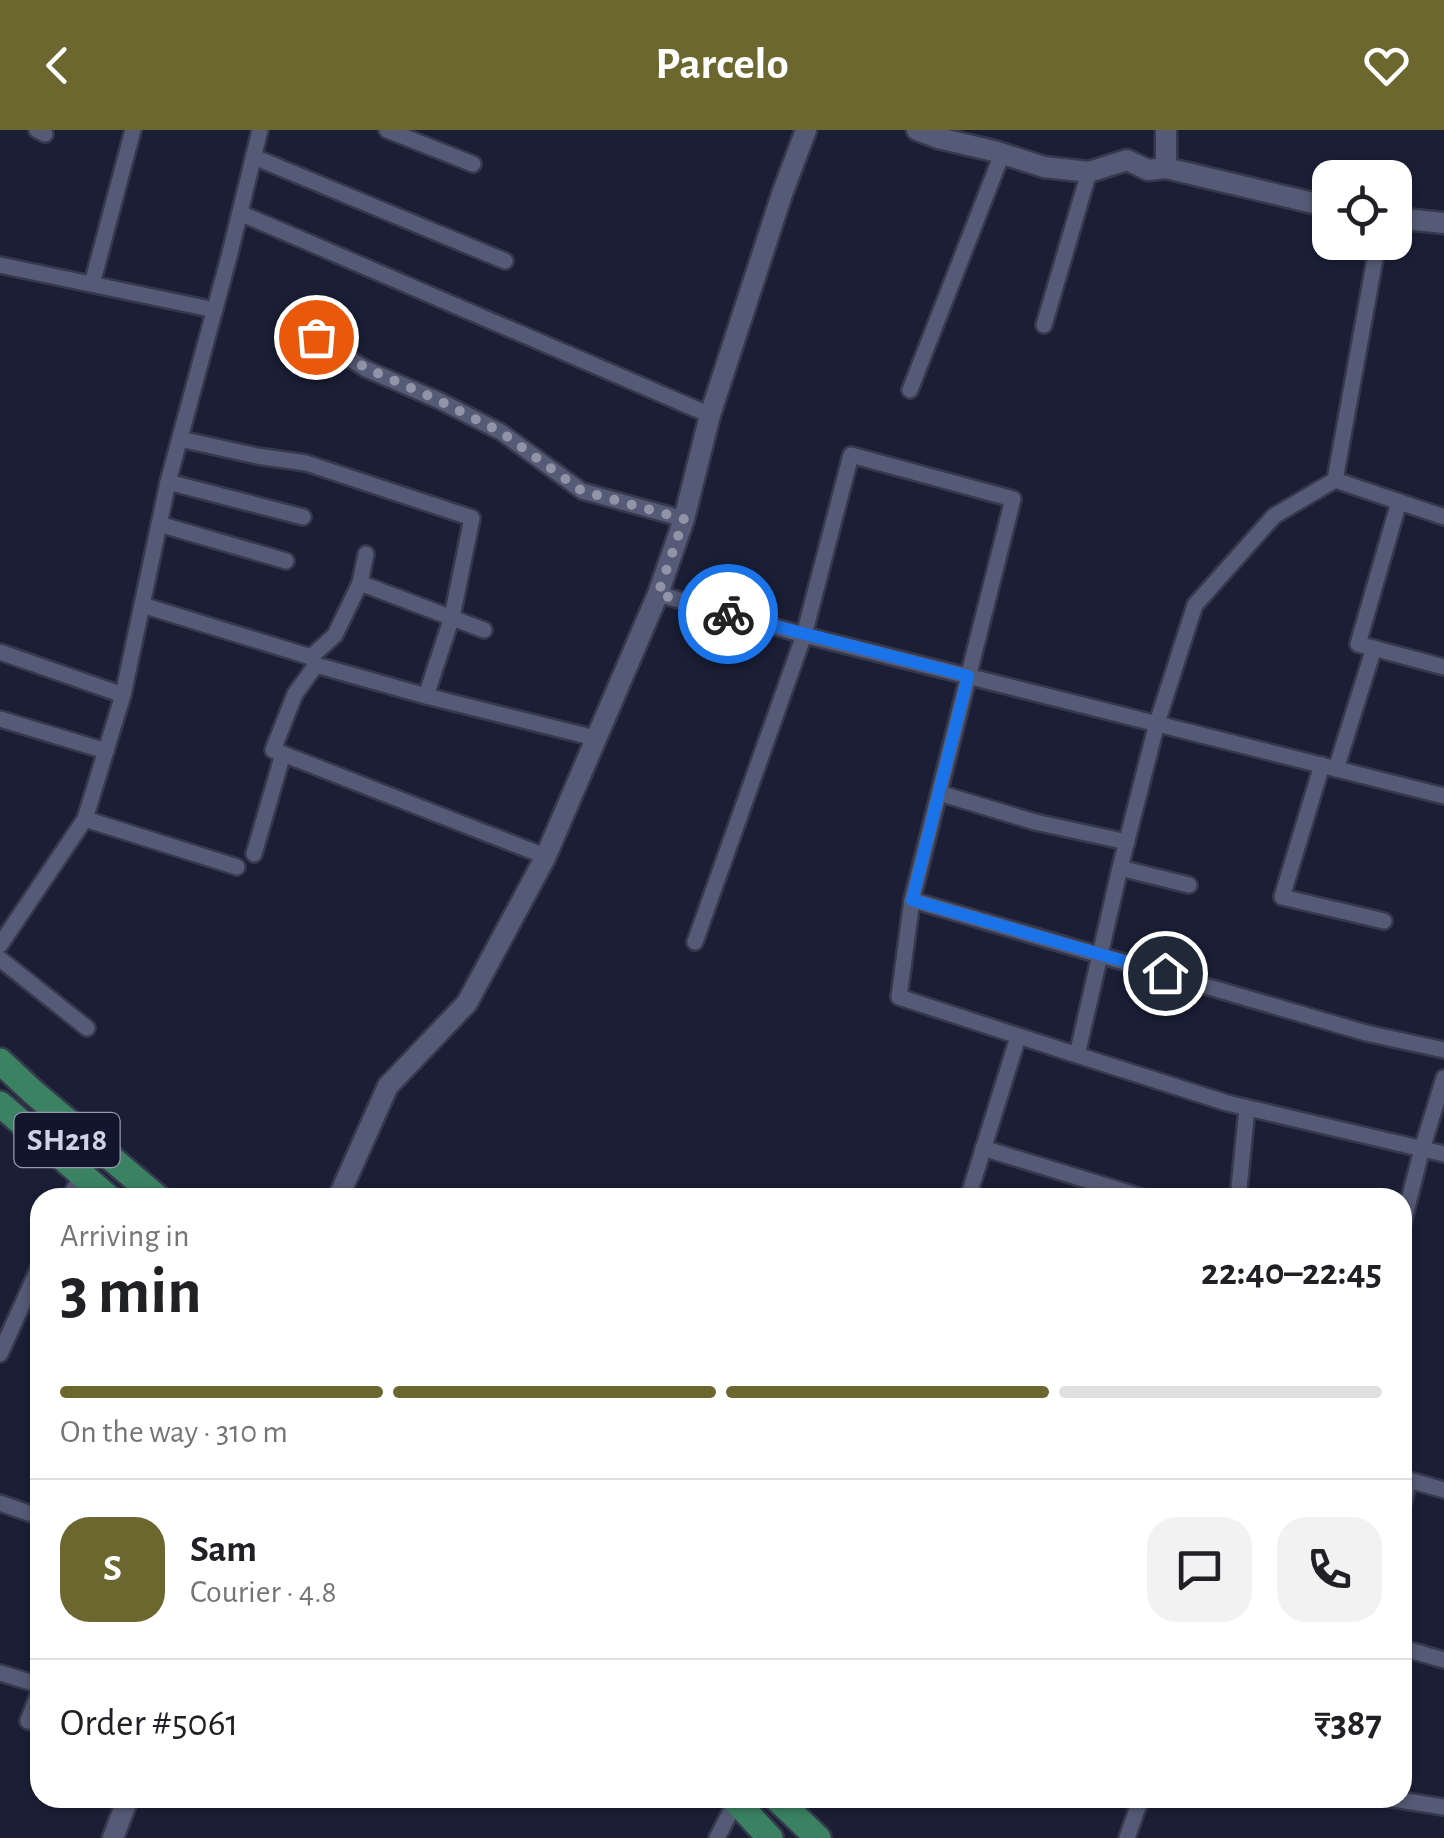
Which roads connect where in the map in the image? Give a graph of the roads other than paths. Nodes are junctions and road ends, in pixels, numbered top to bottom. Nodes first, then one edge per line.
1 (133, 130) edge
2 (260, 130) edge
3 (387, 130) edge
4 (806, 130) edge
5 (917, 130) edge
6 (1166, 130) edge
7 (1002, 154) junction
8 (254, 156) junction
9 (473, 164) dead end
10 (1166, 168) junction
11 (1089, 172) junction
12 (1312, 203) edge
13 (240, 213) junction
14 (1412, 220) edge
15 (1444, 223) edge
16 (506, 260) dead end
17 (1375, 260) edge
18 (0, 265) edge
19 (92, 284) junction
20 (215, 310) junction
21 (1044, 325) dead end
22 (300, 328) dead end
23 (910, 390) dead end
24 (710, 414) junction
25 (180, 439) junction
26 (1335, 480) junction
27 (168, 482) junction
28 (1398, 502) junction
29 (1444, 517) edge
30 (304, 518) dead end
31 (684, 519) junction
32 (159, 524) junction
33 (366, 554) dead end
34 (286, 561) dead end
35 (360, 583) junction
36 (658, 594) junction
37 (142, 605) junction
38 (452, 617) junction
39 (484, 630) dead end
40 (804, 635) junction
41 (1374, 648) junction
42 (0, 652) edge
43 (314, 661) junction
44 (1444, 667) edge
45 (968, 676) junction
46 (123, 696) junction
47 (426, 696) junction
48 (0, 719) edge
49 (1157, 724) junction
50 (595, 738) junction
51 (106, 751) junction
52 (284, 754) junction
53 (1329, 767) junction
54 (939, 793) junction
55 (1444, 796) edge
56 (85, 819) junction
57 (1127, 842) junction
58 (254, 854) dead end
59 (545, 858) junction
60 (237, 867) dead end
61 (1120, 868) junction
62 (1189, 886) dead end
63 (912, 900) junction
64 (1384, 921) dead end
65 (695, 942) dead end
66 (0, 945) edge
67 (1101, 954) junction
68 (0, 959) edge
69 (87, 1028) dead end
70 (1018, 1037) junction
71 (1444, 1050) edge
72 (1077, 1055) junction
73 (0, 1060) edge
74 (1444, 1078) edge
75 (0, 1081) edge
76 (0, 1104) edge
77 (1247, 1108) junction
78 (0, 1122) edge
79 (982, 1148) junction
80 (1422, 1150) junction
81 (1444, 1154) edge
82 (72, 1188) edge
83 (97, 1188) edge
84 (123, 1188) edge
85 (146, 1188) edge
86 (342, 1188) edge
87 (971, 1188) edge
88 (1112, 1188) edge
89 (1239, 1188) edge
90 (1412, 1189) edge
91 (30, 1287) edge
92 (0, 1354) edge
93 (1412, 1481) edge
94 (1444, 1490) edge
95 (0, 1503) edge
96 (30, 1514) edge
97 (1412, 1651) edge
98 (1444, 1660) edge
99 (0, 1672) edge
100 (30, 1684) edge
101 (1412, 1802) edge
102 (1444, 1807) edge
103 (124, 1808) edge
104 (735, 1808) edge
105 (748, 1808) edge
106 (753, 1808) edge
107 (786, 1808) edge
108 (808, 1808) edge
109 (1138, 1808) edge
110 (113, 1838) edge
111 (717, 1838) edge
112 (770, 1838) edge
113 (791, 1838) edge
114 (818, 1838) edge
115 (833, 1838) edge
116 (1127, 1838) edge

1 - 19 street
2 - 8 street
3 - 9 street
4 - 24 street
5 - 7 street
6 - 10 street
7 - 11 street
7 - 23 street
8 - 13 street
8 - 16 street
10 - 11 street
10 - 12 street
11 - 21 street
13 - 20 street
13 - 24 street
14 - 15 street
17 - 26 street
18 - 19 street
19 - 20 street
20 - 25 street
22 - 31 street
24 - 31 street
25 - 27 street
25 - 38 street
26 - 28 street
26 - 49 street
27 - 30 street
27 - 32 street
28 - 29 street
28 - 41 street
31 - 36 street
32 - 34 street
32 - 37 street
33 - 35 street
35 - 38 street
35 - 43 street
36 - 40 street
36 - 50 street
37 - 43 street
37 - 46 street
38 - 39 street
38 - 47 street
40 - 45 street
40 - 45 street
40 - 65 street
41 - 44 street
41 - 53 street
42 - 46 street
43 - 47 street
43 - 52 street
45 - 49 street
45 - 54 street
46 - 51 street
47 - 50 street
48 - 51 street
49 - 53 street
49 - 57 street
50 - 59 street
51 - 56 street
52 - 58 street
52 - 59 street
53 - 55 street
53 - 64 street
54 - 57 street
54 - 63 street
56 - 60 street
56 - 66 street
57 - 61 street
59 - 86 street
61 - 62 street
61 - 67 street
63 - 67 street
63 - 70 street
67 - 71 street
67 - 72 street
68 - 69 street
70 - 72 street
70 - 79 street
72 - 77 street
73 - 85 main road
74 - 80 street
75 - 84 main road, SH218
76 - 83 main road, SH218
77 - 80 street
77 - 89 street
78 - 82 main road
79 - 87 street
79 - 88 street
80 - 81 street
80 - 90 street
91 - 92 street
93 - 94 street
95 - 96 street
97 - 98 street
99 - 100 street
101 - 102 street
103 - 110 street
104 - 111 street
105 - 112 main road
106 - 113 main road
107 - 114 main road
108 - 115 main road
109 - 116 street

